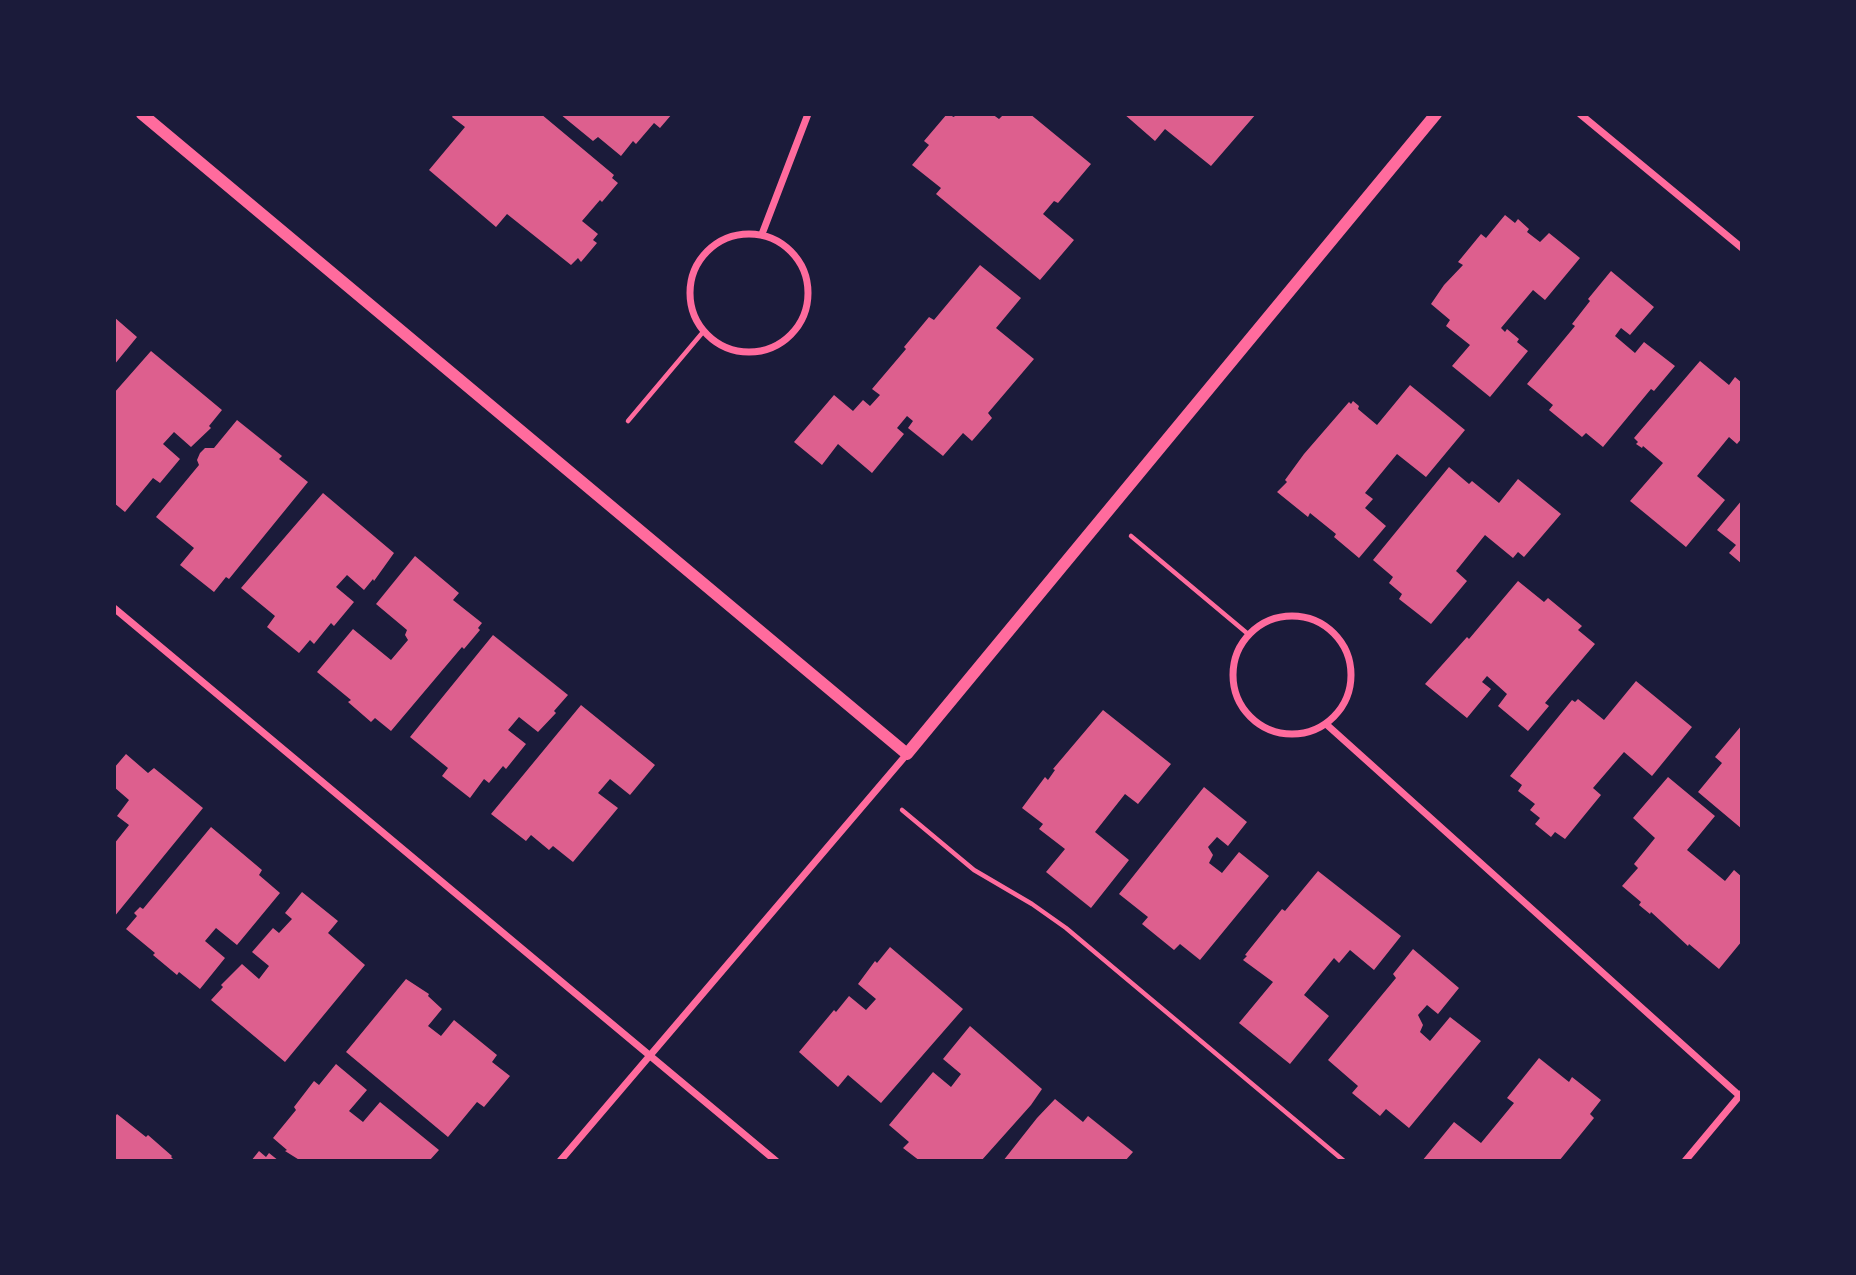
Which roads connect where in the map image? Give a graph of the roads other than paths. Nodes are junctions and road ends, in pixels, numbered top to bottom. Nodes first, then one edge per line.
1 (142, 114) edge
2 (808, 114) edge
3 (1436, 114) edge
4 (1580, 114) edge
5 (762, 234) junction
6 (1742, 248) edge
7 (114, 608) edge
8 (1326, 724) junction
9 (907, 754) junction
10 (649, 1055) junction
11 (1741, 1095) edge
12 (560, 1161) edge
13 (776, 1161) edge
14 (1685, 1161) edge

1 - 9 street
2 - 5 street
3 - 9 street
4 - 6 street
5 - 5 street
7 - 10 street
8 - 8 street
8 - 11 street
9 - 10 street
10 - 12 street
10 - 13 street
11 - 14 street

